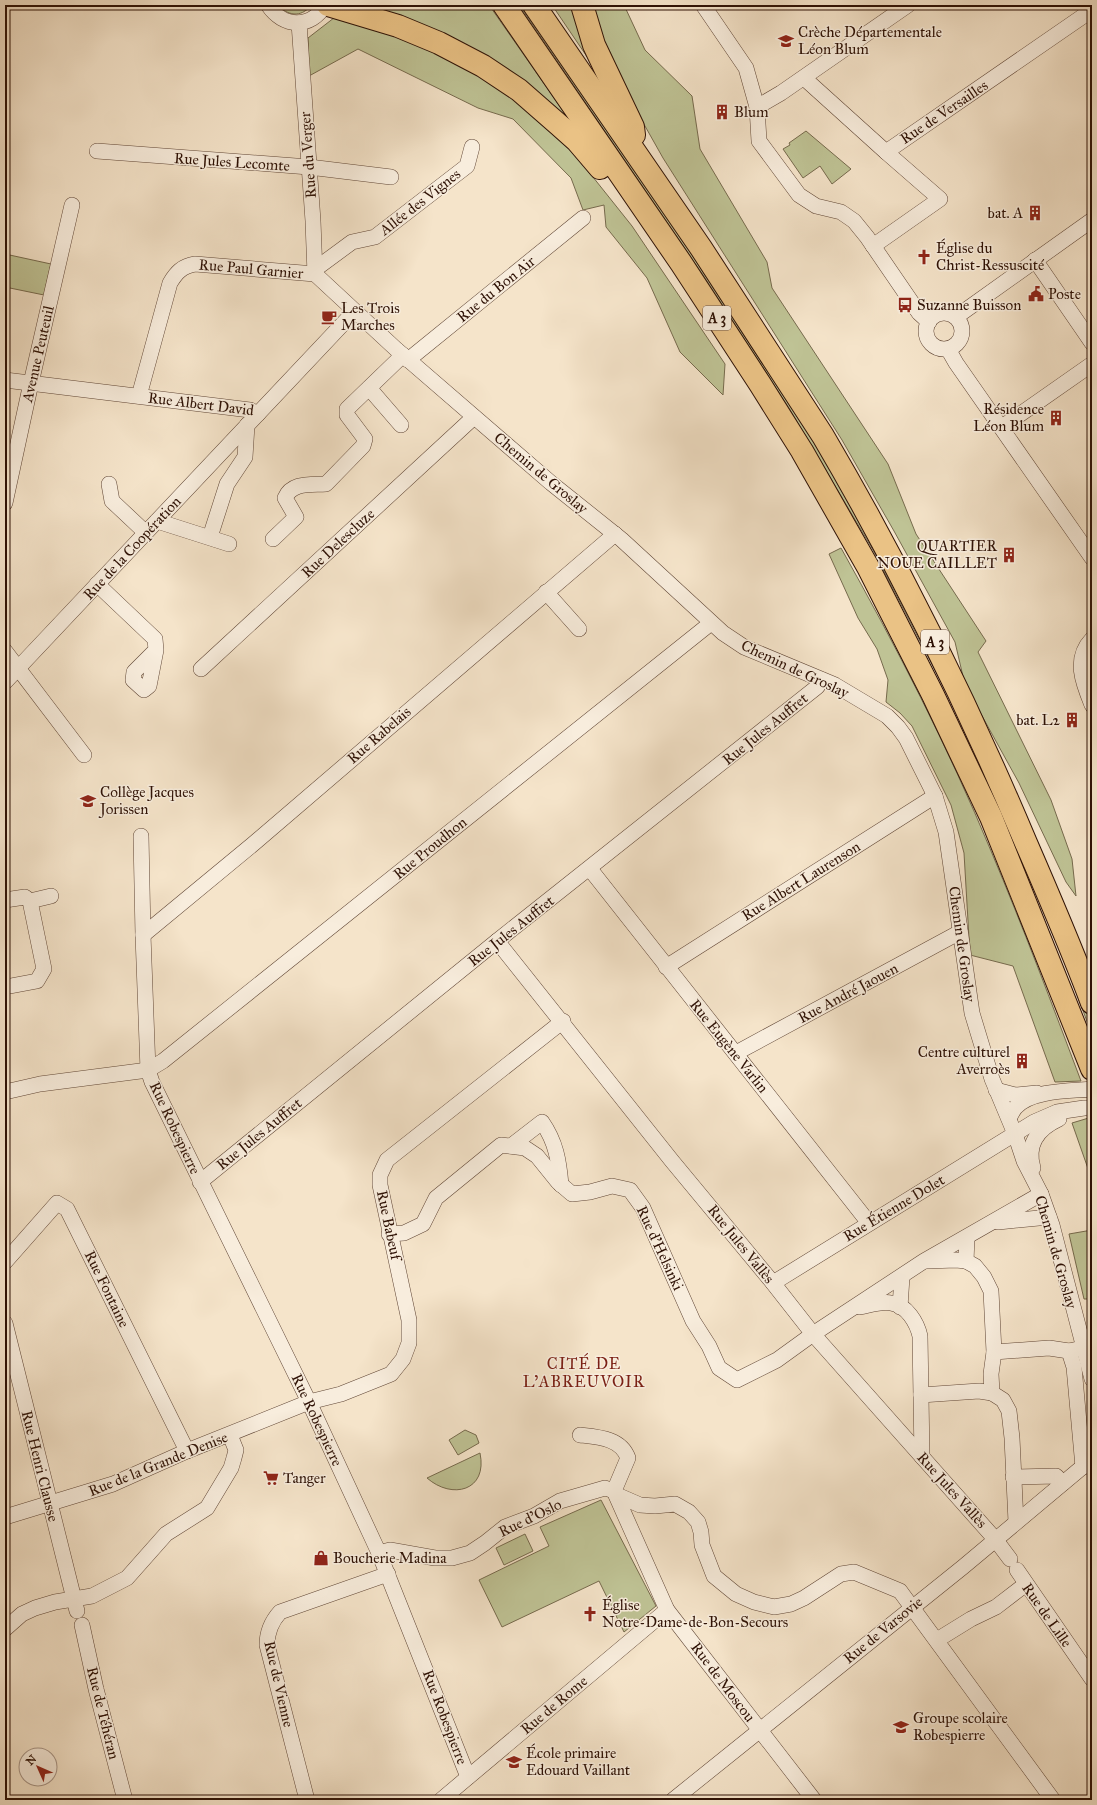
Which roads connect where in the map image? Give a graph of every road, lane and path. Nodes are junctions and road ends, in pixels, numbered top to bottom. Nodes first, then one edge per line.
1 (268, 5) edge
2 (325, 5) edge
3 (328, 5) edge
4 (504, 5) edge
5 (534, 5) edge
6 (582, 5) edge
7 (703, 5) edge
8 (908, 5) edge
9 (1092, 10) edge
10 (299, 23) junction
11 (804, 78) junction
12 (757, 107) junction
13 (472, 147) dead end
14 (97, 151) dead end
15 (635, 152) junction
16 (886, 152) junction
17 (309, 168) junction
18 (391, 177) dead end
19 (628, 187) junction
20 (72, 205) dead end
21 (583, 218) dead end
22 (1092, 220) edge
23 (873, 246) junction
24 (1035, 260) junction
25 (317, 276) junction
26 (354, 312) junction
27 (956, 317) junction
28 (929, 322) junction
29 (1092, 343) edge
30 (948, 349) junction
31 (406, 357) junction
32 (1092, 364) edge
33 (5, 380) edge
34 (30, 383) junction
35 (369, 388) junction
36 (139, 396) junction
37 (258, 414) junction
38 (474, 417) junction
39 (401, 424) dead end
40 (247, 425) junction
41 (1002, 427) junction
42 (108, 484) dead end
43 (5, 502) edge
44 (157, 521) junction
45 (145, 532) junction
46 (615, 534) junction
47 (210, 537) junction
48 (273, 539) dead end
49 (229, 544) dead end
50 (1092, 558) edge
51 (97, 584) junction
52 (546, 592) junction
53 (710, 623) junction
54 (579, 629) dead end
55 (1092, 639) edge
56 (156, 650) dead end
57 (5, 651) edge
58 (18, 669) junction
59 (201, 669) dead end
60 (822, 680) junction
61 (5, 682) edge
62 (1092, 705) edge
63 (84, 755) dead end
64 (935, 796) junction
65 (142, 836) dead end
66 (590, 868) junction
67 (51, 896) dead end
68 (5, 900) edge
69 (30, 902) junction
70 (960, 932) junction
71 (143, 935) junction
72 (497, 941) junction
73 (666, 967) junction
74 (5, 987) edge
75 (1092, 1003) edge
76 (562, 1021) junction
77 (736, 1053) junction
78 (1092, 1069) edge
79 (148, 1070) junction
80 (1092, 1089) edge
81 (996, 1090) junction
82 (5, 1092) edge
83 (1052, 1092) junction
84 (1088, 1108) edge
85 (1009, 1118) junction
86 (1015, 1134) junction
87 (511, 1146) junction
88 (200, 1182) junction
89 (561, 1185) junction
90 (1041, 1194) junction
91 (1049, 1217) junction
92 (993, 1222) junction
93 (869, 1223) junction
94 (389, 1234) junction
95 (967, 1238) junction
96 (924, 1261) junction
97 (966, 1261) junction
98 (5, 1262) edge
99 (902, 1277) junction
100 (773, 1283) junction
101 (900, 1307) junction
102 (852, 1308) junction
103 (6, 1327) edge
104 (813, 1334) junction
105 (1076, 1349) junction
106 (994, 1352) junction
107 (1092, 1379) edge
108 (992, 1393) junction
109 (921, 1395) junction
110 (309, 1402) junction
111 (230, 1435) junction
112 (580, 1435) dead end
113 (187, 1451) junction
114 (922, 1457) junction
115 (1087, 1463) edge
116 (1013, 1477) junction
117 (1063, 1483) junction
118 (616, 1493) junction
119 (50, 1504) junction
120 (5, 1517) edge
121 (1016, 1522) junction
122 (995, 1539) junction
123 (379, 1553) junction
124 (388, 1574) junction
125 (1026, 1584) junction
126 (910, 1607) junction
127 (667, 1610) junction
128 (77, 1612) junction
129 (5, 1629) edge
130 (937, 1640) junction
131 (1092, 1679) edge
132 (758, 1729) junction
133 (468, 1777) junction
134 (125, 1800) edge
135 (307, 1800) edge
136 (440, 1800) edge
137 (673, 1800) edge
138 (814, 1800) edge
139 (1053, 1800) edge

1 - 10 street
2 - 10 street
3 - 19 highway
4 - 19 highway, A 3
5 - 15 highway, A 3
6 - 15 highway
7 - 12 street
8 - 11 street
9 - 16 street, Rue de Versailles
10 - 17 street, Rue du Verger
11 - 12 street
11 - 16 street, Rue de Versailles
12 - 23 street
13 - 25 street, Allée des Vignes
14 - 17 street, Rue Jules Lecomte
15 - 75 highway, A 3
16 - 23 street
17 - 18 street, Rue Jules Lecomte
17 - 25 street, Rue du Verger
19 - 78 highway, A 3
20 - 34 street, Avenue Peuteuil
21 - 31 street, Rue du Bon Air
22 - 24 street
23 - 28 street
24 - 27 street
24 - 29 street
25 - 26 street, Chemin de Groslay
25 - 36 street, Rue Paul Garnier
26 - 31 street, Chemin de Groslay
26 - 37 street, Rue Albert David
27 - 28 street
27 - 30 street
28 - 30 street
30 - 41 street
31 - 35 street, Rue du Bon Air
31 - 38 street, Chemin de Groslay
32 - 41 street
33 - 34 street, Rue Albert David
34 - 36 street, Rue Albert David
34 - 43 street, Avenue Peuteuil
35 - 39 street
35 - 48 street, Rue du Bon Air
36 - 37 street, Rue Albert David
37 - 40 street, Rue de la Coopération
38 - 46 street, Chemin de Groslay
38 - 59 street, Rue Delescluze
40 - 44 street, Rue de la Coopération
40 - 47 street
41 - 50 street
42 - 45 street
44 - 45 street, Rue de la Coopération
44 - 47 street
45 - 51 street, Rue de la Coopération
46 - 52 street, Rue Rabelais
46 - 53 street, Chemin de Groslay
47 - 49 street
51 - 56 street
51 - 58 street, Rue de la Coopération
52 - 54 street
52 - 71 street, Rue Rabelais
53 - 60 street, Chemin de Groslay
53 - 79 street, Rue Proudhon
55 - 62 street
57 - 58 street
58 - 61 street, Rue de la Coopération
58 - 63 street
60 - 64 street, Chemin de Groslay
60 - 66 street, Rue Jules Auffret
64 - 70 street, Chemin de Groslay
64 - 73 street, Rue Albert Laurenson
65 - 71 street, Rue Robespierre
66 - 72 street, Rue Jules Auffret
66 - 73 street, Rue Eugène Varlin
67 - 69 street
68 - 69 street
69 - 74 street
70 - 77 street, Rue André Jaouen
70 - 81 street, Chemin de Groslay
71 - 79 street, Rue Robespierre
72 - 76 street, Rue Jules Vallès
72 - 88 street, Rue Jules Auffret
73 - 77 street, Rue Eugène Varlin
76 - 94 street, Rue Babeuf
76 - 100 street, Rue Jules Vallès
77 - 93 street, Rue Eugène Varlin
79 - 82 street
79 - 88 street, Rue Robespierre
80 - 83 street
81 - 83 street
81 - 85 street, Chemin de Groslay
83 - 85 street
84 - 86 street, Rue Étienne Dolet
84 - 90 street
85 - 86 street, Chemin de Groslay
86 - 90 street, Chemin de Groslay
86 - 93 street, Rue Étienne Dolet
87 - 89 street, Rue d'Helsinki
87 - 89 street
87 - 94 street
88 - 110 street, Rue Robespierre
89 - 104 street, Rue d'Helsinki
90 - 91 street, Chemin de Groslay
90 - 92 street
91 - 92 street
91 - 105 street, Chemin de Groslay
92 - 95 street
93 - 100 street, Rue Étienne Dolet
94 - 110 street, Rue Babeuf
95 - 96 street
95 - 97 street
96 - 97 street
96 - 99 street
97 - 106 street
98 - 113 street, Rue Fontaine
99 - 101 street
99 - 102 street
100 - 104 street, Rue Jules Vallès
101 - 102 street
101 - 109 street
102 - 104 street
103 - 119 street, Rue Henri Clausse
104 - 114 street, Rue Jules Vallès
105 - 106 street
105 - 107 street, Chemin de Groslay
105 - 115 street
106 - 108 street
108 - 109 street
108 - 116 street
109 - 114 street
110 - 111 street, Rue de la Grande Denise
110 - 123 street, Rue Robespierre
111 - 113 street, Rue de la Grande Denise
111 - 128 street
112 - 118 street
113 - 119 street, Rue de la Grande Denise
114 - 122 street, Rue Jules Vallès
115 - 117 street, Rue de Varsovie
116 - 117 street
116 - 121 street
117 - 121 street, Rue de Varsovie
118 - 123 street, Rue d'Oslo
118 - 126 street
118 - 127 street, Rue de Moscou
119 - 120 street, Rue de la Grande Denise
119 - 128 street, Rue Henri Clausse
121 - 122 street, Rue de Varsovie
122 - 125 street, Rue de Lille
122 - 126 street, Rue de Varsovie
123 - 124 street, Rue Robespierre
124 - 133 street, Rue Robespierre
124 - 135 street, Rue de Vienne
125 - 130 street
125 - 131 street, Rue de Lille
126 - 130 street
126 - 132 street, Rue de Varsovie
127 - 132 street, Rue de Moscou
127 - 133 street, Rue de Rome
128 - 129 street
128 - 134 street, Rue de Téhéran
130 - 139 street
132 - 137 street, Rue de Varsovie
132 - 138 street, Rue de Moscou
133 - 136 street, Rue de Rome

